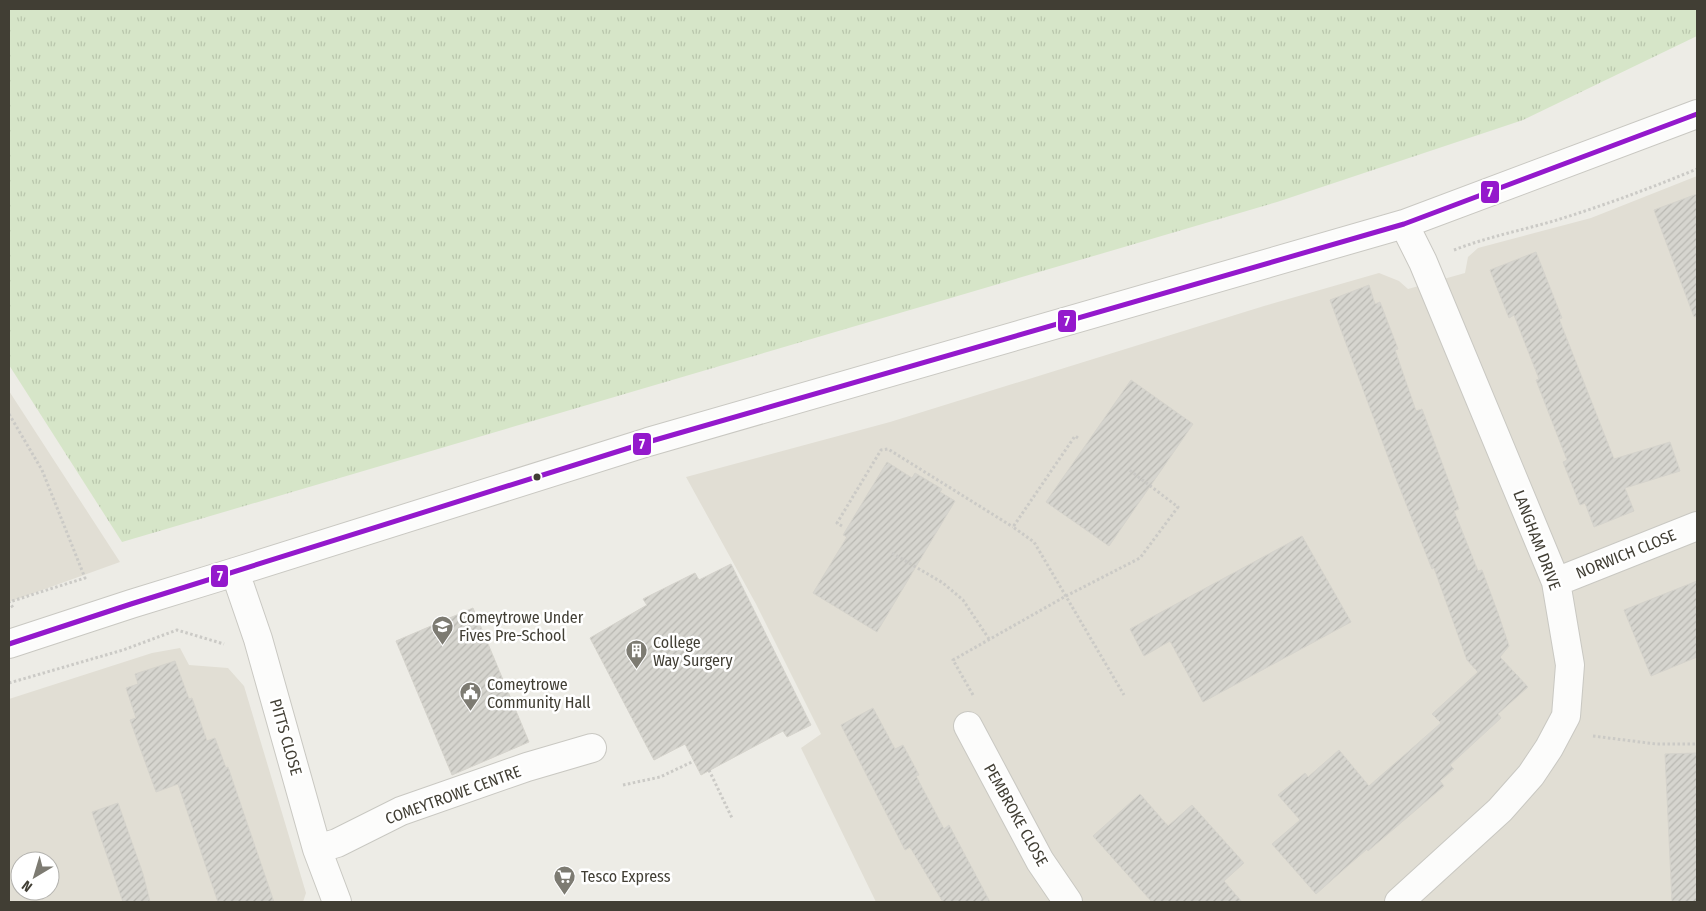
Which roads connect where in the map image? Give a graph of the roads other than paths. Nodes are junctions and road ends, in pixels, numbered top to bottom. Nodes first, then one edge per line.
1 (1697, 114) edge
2 (1404, 224) junction
3 (1697, 526) edge
4 (235, 572) junction
5 (1556, 582) junction
6 (21, 640) edge
7 (968, 726) road end
8 (592, 748) dead end
9 (317, 849) junction
10 (337, 902) edge
11 (1068, 902) edge
12 (1399, 902) edge

1 - 2 street
2 - 4 street
2 - 5 street, LANGHAM DRIVE
3 - 5 street, NORWICH CLOSE
4 - 6 street
4 - 9 street, PITTS CLOSE
5 - 12 street, LANGHAM DRIVE
7 - 11 street, PEMBROKE CLOSE
8 - 9 street, COMEYTROWE CENTRE
9 - 10 street, PITTS CLOSE

